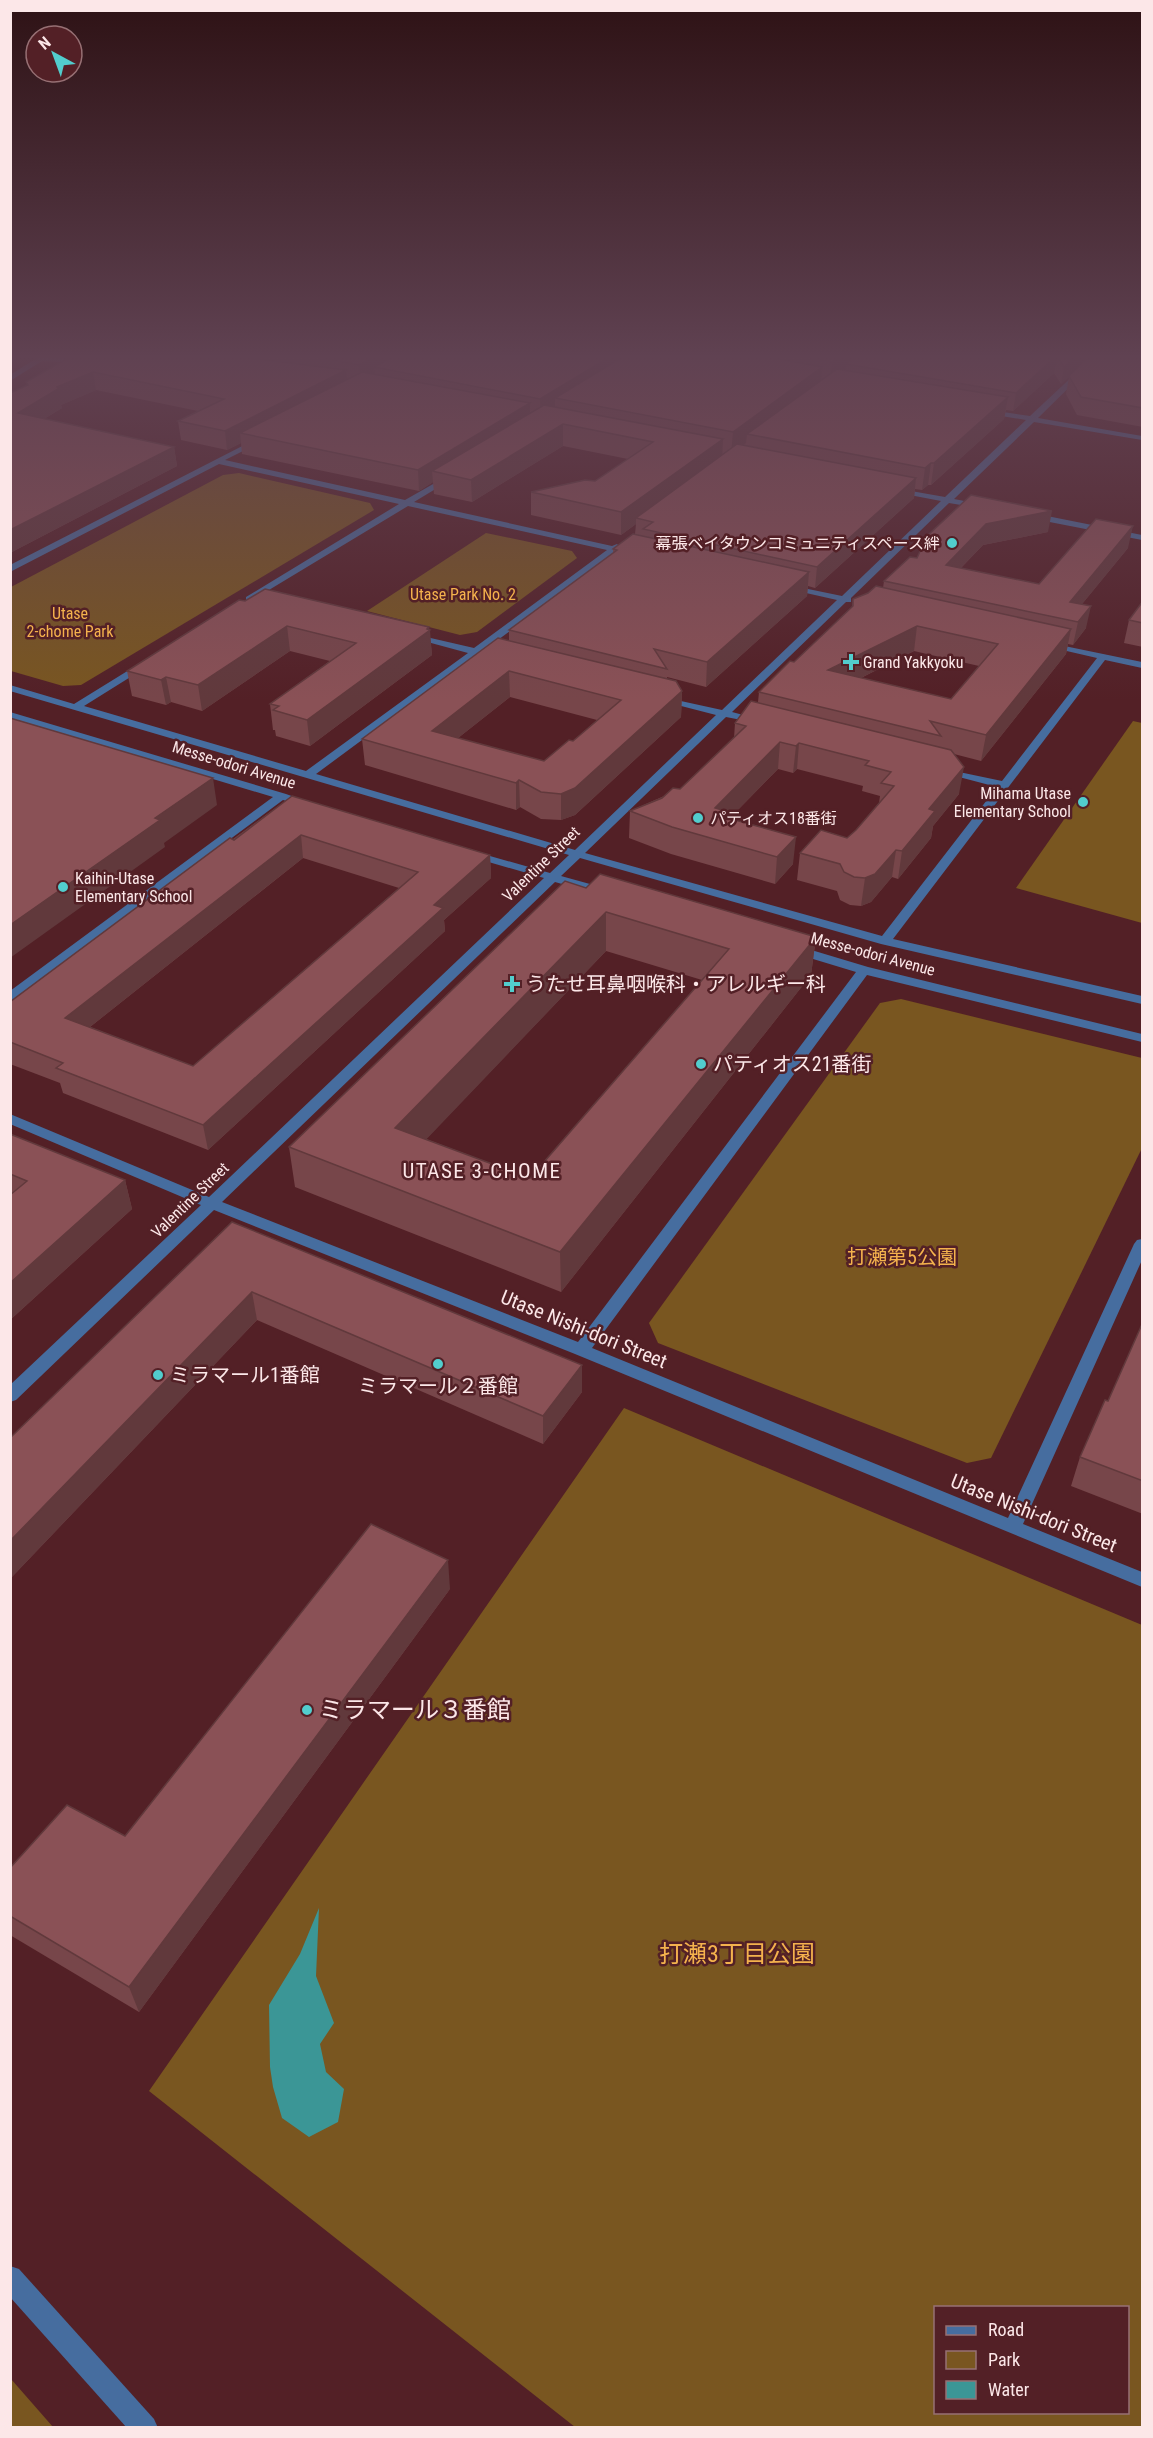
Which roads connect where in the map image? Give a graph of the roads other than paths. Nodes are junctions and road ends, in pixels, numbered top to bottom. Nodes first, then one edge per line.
1 (197, 472) edge
2 (266, 472) edge
3 (458, 472) edge
4 (978, 472) edge
5 (892, 489) edge
6 (949, 500) junction
7 (406, 503) junction
8 (997, 509) edge
9 (1019, 514) edge
10 (1143, 538) edge
11 (625, 541) edge
12 (613, 549) junction
13 (646, 556) edge
14 (10, 569) edge
15 (781, 585) edge
16 (843, 598) junction
17 (861, 602) edge
18 (240, 605) edge
19 (398, 632) edge
20 (1038, 641) edge
21 (476, 652) junction
22 (1103, 656) junction
23 (151, 660) edge
24 (510, 660) edge
25 (1143, 664) edge
26 (10, 688) edge
27 (646, 694) edge
28 (76, 707) junction
29 (723, 713) junction
30 (10, 715) edge
31 (773, 726) edge
32 (931, 766) edge
33 (308, 775) junction
34 (1004, 785) junction
35 (282, 796) junction
36 (315, 806) edge
37 (456, 850) edge
38 (576, 854) junction
39 (552, 877) junction
40 (614, 895) edge
41 (885, 941) junction
42 (787, 947) edge
43 (864, 970) junction
44 (10, 998) edge
45 (1143, 1000) edge
46 (1143, 1038) edge
47 (10, 1118) edge
48 (211, 1203) junction
49 (1143, 1244) edge
50 (581, 1350) junction
51 (10, 1396) edge
52 (1014, 1527) junction
53 (1143, 1580) edge
54 (10, 2278) edge
55 (145, 2427) edge

1 - 14 street
2 - 7 street
3 - 7 street
4 - 6 street, Valentine Street
5 - 6 street
6 - 8 street
6 - 16 street, Valentine Street
7 - 12 street
7 - 18 street
9 - 10 street
11 - 12 street
12 - 13 street
12 - 21 street
15 - 16 street
16 - 17 street
16 - 29 street, Valentine Street
19 - 21 street
20 - 22 street
21 - 24 street
21 - 33 street
22 - 25 street
22 - 34 street
23 - 28 street
26 - 28 street, Messe-odori Avenue
27 - 29 street
28 - 33 street, Messe-odori Avenue
29 - 31 street
29 - 38 street, Valentine Street
30 - 35 street, Messe-odori Avenue
32 - 34 street
33 - 38 street, Messe-odori Avenue
34 - 41 street
35 - 36 street, Messe-odori Avenue
35 - 44 street
37 - 39 street
38 - 39 street, Valentine Street
38 - 41 street, Messe-odori Avenue
39 - 40 street
39 - 48 street, Valentine Street
41 - 45 street, Messe-odori Avenue
42 - 43 street, Messe-odori Avenue
43 - 46 street, Messe-odori Avenue
43 - 50 street
47 - 48 street, Utase Nishi-dori Street
48 - 50 street, Utase Nishi-dori Street
48 - 51 street, Valentine Street
49 - 52 street
50 - 52 street, Utase Nishi-dori Street
52 - 53 street, Utase Nishi-dori Street
54 - 55 street

